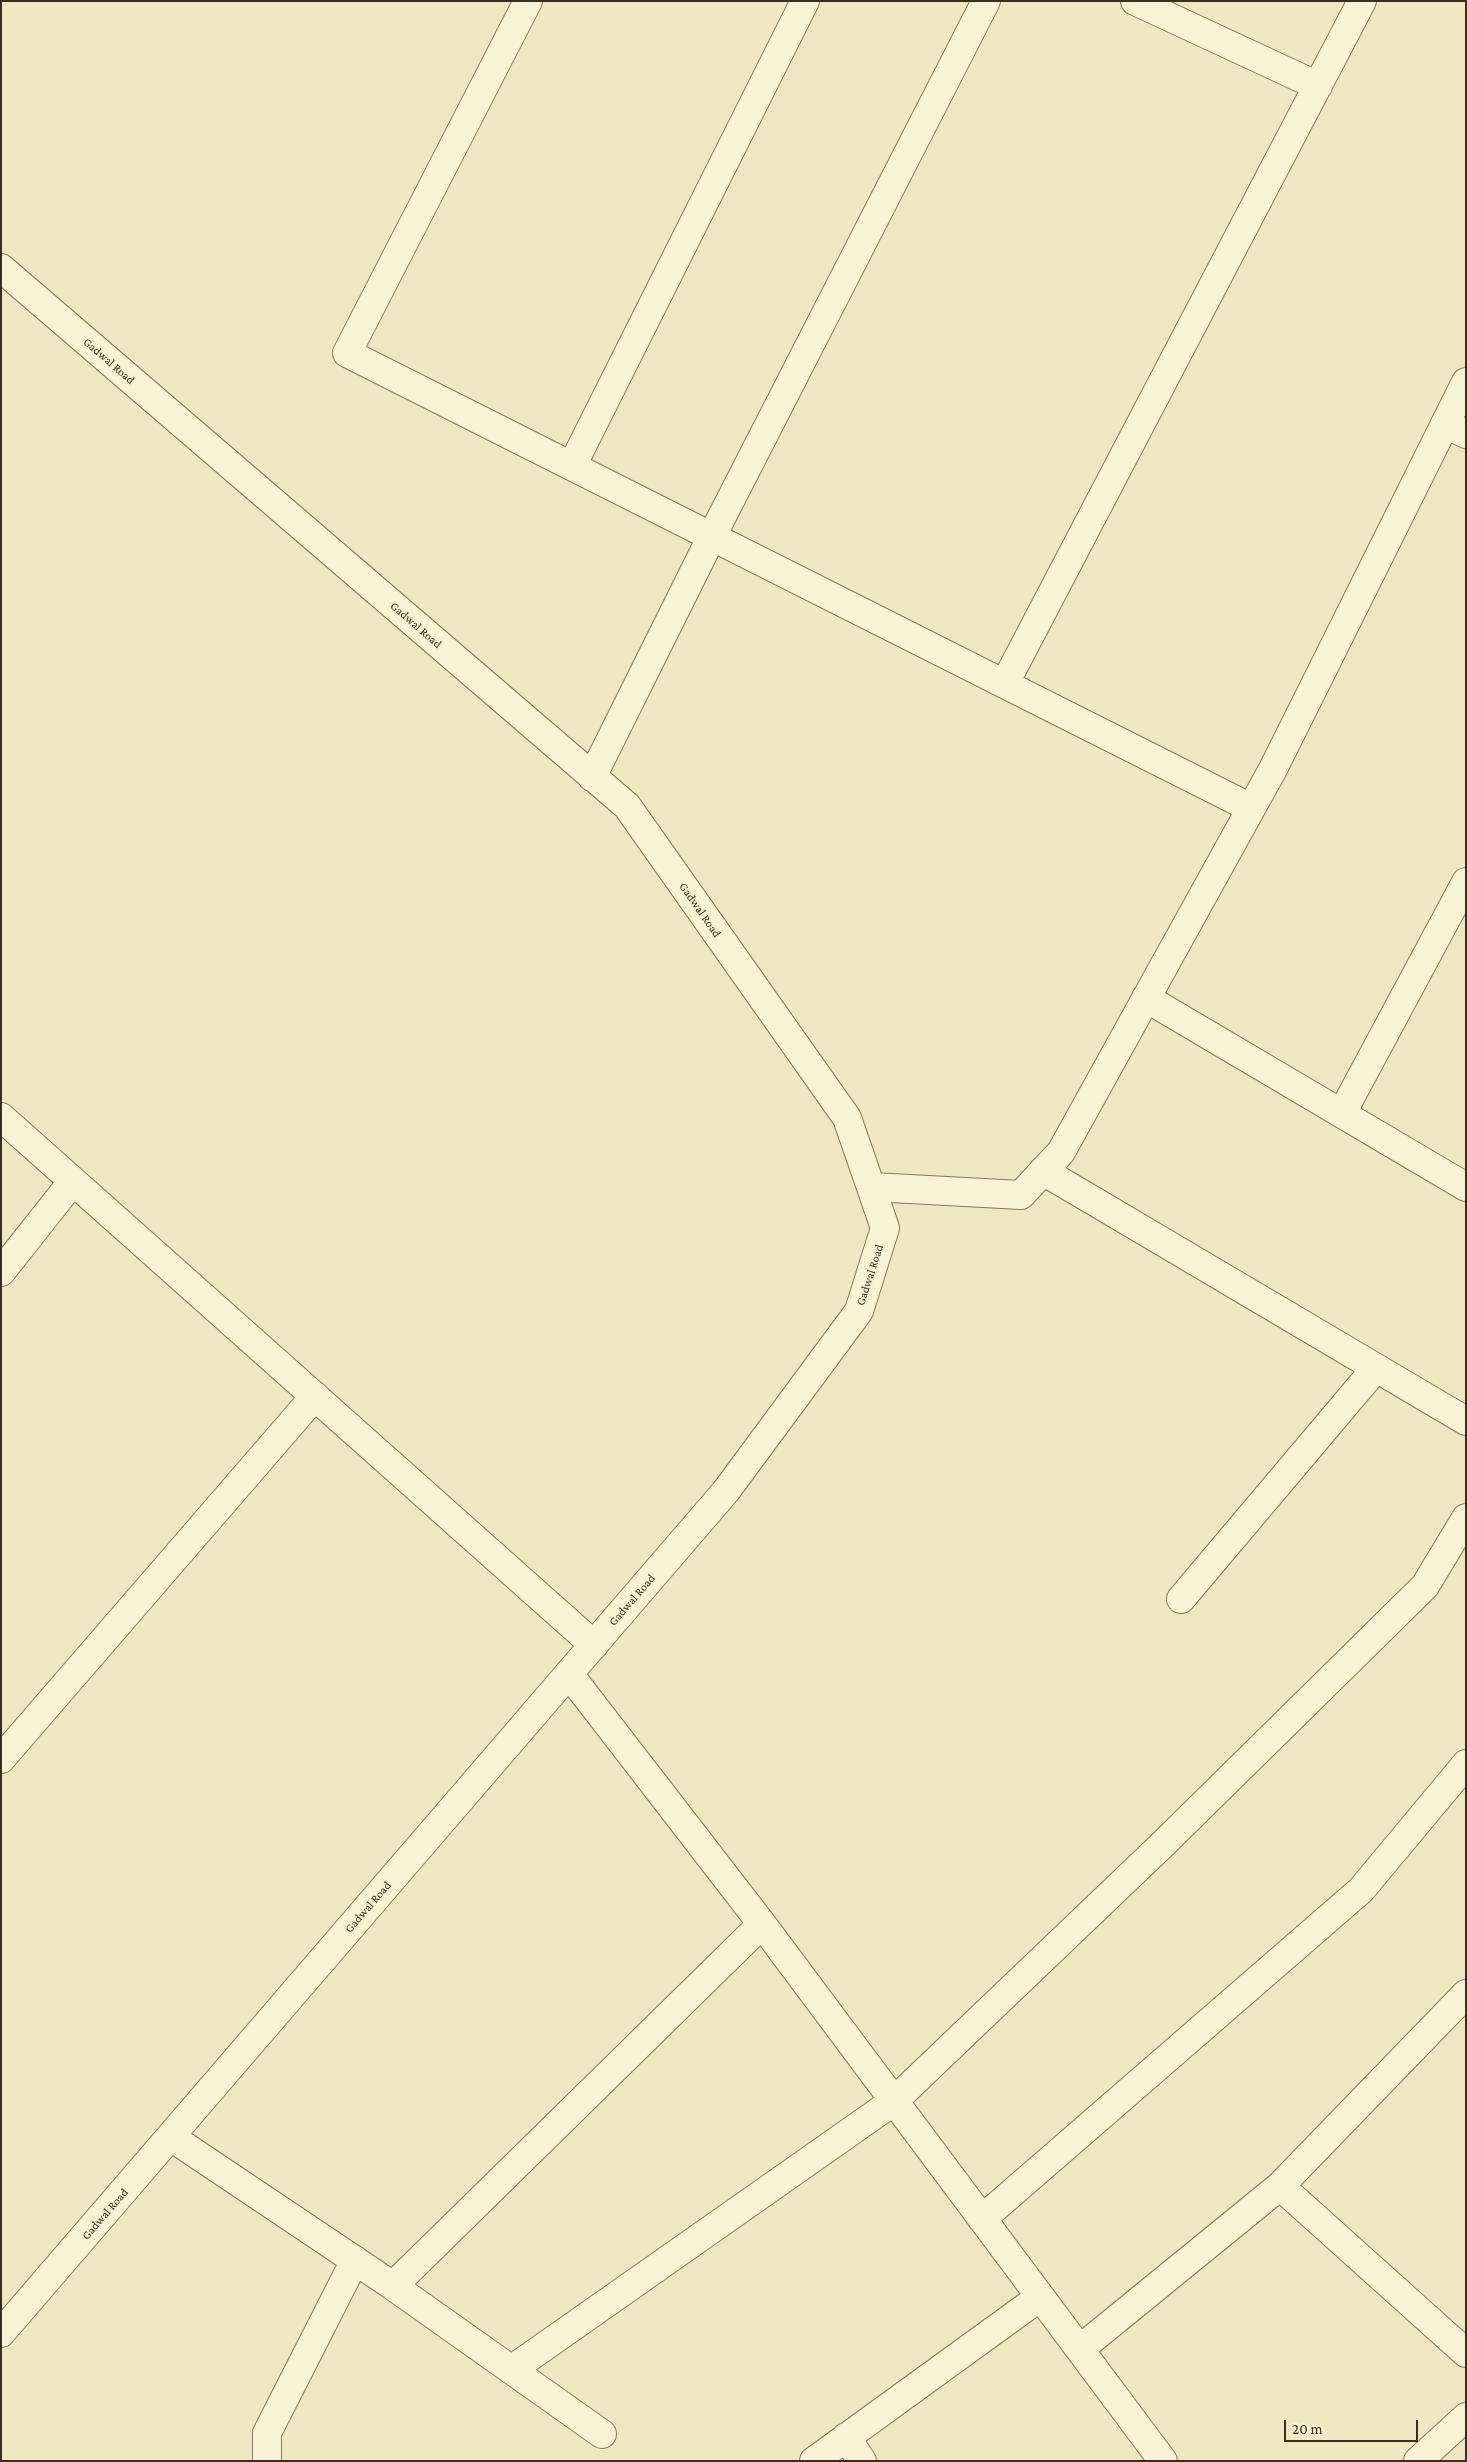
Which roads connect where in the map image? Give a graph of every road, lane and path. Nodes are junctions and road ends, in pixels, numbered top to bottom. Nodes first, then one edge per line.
1 (528, 1) edge
2 (805, 1) edge
3 (986, 1) edge
4 (1135, 1) edge
5 (1362, 1) edge
6 (1318, 86) junction
7 (1, 268) edge
8 (1466, 382) edge
9 (1455, 429) edge
10 (572, 466) junction
11 (712, 536) junction
12 (1005, 683) junction
13 (592, 777) junction
14 (1252, 808) junction
15 (1466, 882) edge
16 (1456, 926) edge
17 (1146, 998) junction
18 (1342, 1114) junction
19 (1, 1117) edge
20 (1043, 1172) junction
21 (73, 1181) junction
22 (1466, 1186) edge
23 (872, 1187) junction
24 (1, 1272) edge
25 (1376, 1368) junction
26 (315, 1396) junction
27 (1466, 1421) edge
28 (1466, 1518) edge
29 (1181, 1600) dead end
30 (594, 1645) junction
31 (569, 1674) junction
32 (1, 1759) edge
33 (1466, 1764) edge
34 (762, 1924) junction
35 (1466, 1994) edge
36 (894, 2101) junction
37 (171, 2137) junction
38 (1280, 2186) junction
39 (982, 2219) junction
40 (355, 2260) junction
41 (394, 2286) junction
42 (1040, 2297) junction
43 (1, 2333) edge
44 (1080, 2349) junction
45 (1466, 2354) edge
46 (512, 2370) junction
47 (1466, 2417) edge
48 (602, 2434) dead end
49 (846, 2437) junction
50 (266, 2461) edge
51 (814, 2461) edge
52 (862, 2461) edge
53 (1163, 2461) edge
54 (1418, 2461) edge

1 - 10 street
2 - 10 street
3 - 11 street
4 - 6 street
5 - 6 street
6 - 12 street
7 - 13 street, Gadwal Road
8 - 9 street
9 - 14 street
10 - 11 street
11 - 12 street
11 - 13 street
12 - 14 street
13 - 23 street, Gadwal Road
14 - 17 street
15 - 16 street
16 - 18 street
17 - 18 street
17 - 20 street
18 - 22 street
19 - 21 street
20 - 23 street
20 - 25 street
21 - 24 street
21 - 26 street
23 - 30 street, Gadwal Road
25 - 27 street
25 - 29 street
26 - 30 street
26 - 32 street
28 - 36 street
30 - 31 street, Gadwal Road
31 - 34 street
31 - 37 street, Gadwal Road
33 - 39 street
34 - 36 street
34 - 41 street
35 - 38 street
36 - 39 street
36 - 46 street
37 - 40 street
37 - 43 street, Gadwal Road
38 - 44 street
38 - 45 street
39 - 42 street
40 - 41 street
40 - 50 street
41 - 46 street
42 - 44 street
42 - 49 street
44 - 53 street
46 - 48 street
47 - 54 street
49 - 51 street
49 - 52 street

